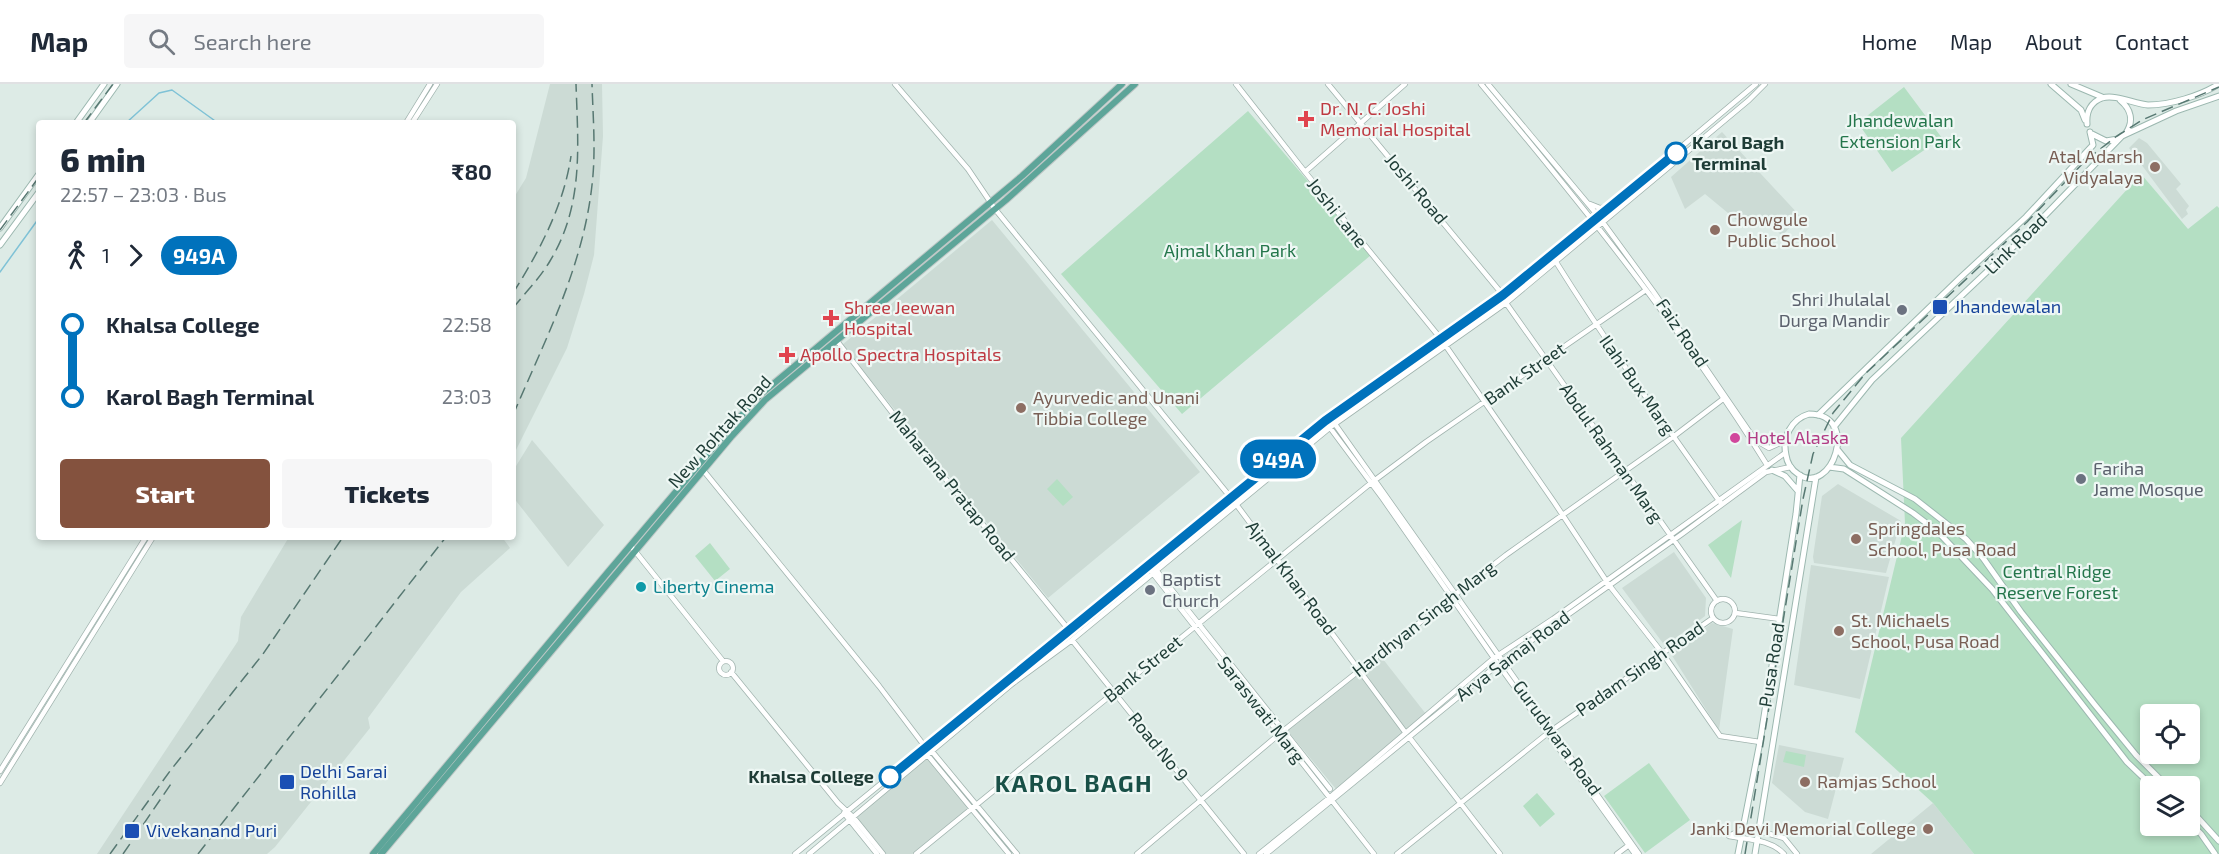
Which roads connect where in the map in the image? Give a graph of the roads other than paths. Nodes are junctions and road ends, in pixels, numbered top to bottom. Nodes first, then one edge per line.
1 (104, 84) edge
2 (117, 84) edge
3 (430, 84) edge
4 (437, 84) edge
5 (895, 84) edge
6 (1122, 84) edge
7 (1135, 84) edge
8 (1236, 84) edge
9 (1328, 84) edge
10 (1405, 84) edge
11 (1481, 84) edge
12 (1488, 84) edge
13 (1756, 84) edge
14 (1765, 84) edge
15 (2051, 84) edge
16 (2071, 84) edge
17 (2219, 84) edge
18 (2219, 96) edge
19 (1743, 97) junction
20 (2104, 98) junction
21 (2118, 99) junction
22 (1749, 100) junction
23 (78, 120) edge
24 (91, 120) edge
25 (408, 120) edge
26 (414, 120) edge
27 (1361, 123) junction
28 (2087, 124) junction
29 (2090, 132) junction
30 (2122, 136) junction
31 (1305, 172) junction
32 (36, 178) edge
33 (36, 196) edge
34 (1587, 203) junction
35 (993, 206) junction
36 (1610, 207) junction
37 (1600, 220) junction
38 (1594, 224) junction
39 (0, 228) edge
40 (0, 245) edge
41 (1556, 262) junction
42 (1646, 290) junction
43 (1503, 295) junction
44 (1506, 303) junction
45 (1595, 324) junction
46 (1441, 339) junction
47 (837, 341) junction
48 (1447, 347) junction
49 (1546, 359) junction
50 (1723, 399) junction
51 (1485, 402) junction
52 (1818, 415) junction
53 (1327, 419) junction
54 (1333, 426) junction
55 (1834, 427) junction
56 (1787, 435) junction
57 (1673, 437) junction
58 (1837, 449) junction
59 (1785, 453) junction
60 (1769, 467) junction
61 (1791, 467) junction
62 (1829, 468) junction
63 (703, 470) junction
64 (1624, 472) junction
65 (1800, 475) junction
66 (1816, 477) junction
67 (1373, 482) junction
68 (1798, 492) junction
69 (1231, 498) junction
70 (1719, 500) junction
71 (1236, 504) junction
72 (1722, 505) junction
73 (1564, 515) junction
74 (1671, 538) junction
75 (144, 540) edge
76 (151, 540) edge
77 (633, 548) junction
78 (1277, 560) junction
79 (1148, 565) junction
80 (1154, 571) junction
81 (1608, 583) junction
82 (1453, 596) junction
83 (1717, 601) junction
84 (1736, 613) junction
85 (1713, 618) junction
86 (1780, 619) junction
87 (1197, 624) junction
88 (1069, 630) junction
89 (1072, 640) junction
90 (1663, 654) junction
91 (1496, 657) junction
92 (723, 661) junction
93 (1500, 663) junction
94 (1359, 670) junction
95 (731, 672) junction
96 (1114, 693) junction
97 (1405, 732) junction
98 (1550, 732) junction
99 (1281, 733) junction
100 (1409, 737) junction
101 (1760, 742) junction
102 (926, 749) junction
103 (2136, 755) junction
104 (2127, 762) junction
105 (0, 771) edge
106 (2142, 776) edge
107 (2156, 776) edge
108 (0, 783) edge
109 (1330, 789) dead end
110 (1200, 800) junction
111 (1330, 800) junction
112 (1460, 804) junction
113 (974, 807) junction
114 (846, 812) junction
115 (852, 819) junction
116 (2200, 820) edge
117 (1743, 829) junction
118 (1759, 831) junction
119 (2200, 833) edge
120 (1741, 838) junction
121 (1757, 840) junction
122 (2219, 840) edge
123 (1630, 844) junction
124 (373, 854) edge
125 (381, 854) edge
126 (795, 854) edge
127 (809, 854) edge
128 (877, 854) edge
129 (883, 854) edge
130 (916, 854) edge
131 (1009, 854) edge
132 (1017, 854) edge
133 (1137, 854) edge
134 (1244, 854) edge
135 (1259, 854) edge
136 (1266, 854) edge
137 (1374, 854) edge
138 (1397, 854) edge
139 (1500, 854) edge
140 (1617, 854) edge
141 (1637, 854) edge
142 (1738, 854) edge
143 (1755, 854) edge
144 (1784, 854) edge
145 (1797, 854) edge
146 (2215, 854) edge

1 - 23 main road
2 - 24 main road
3 - 25 street
4 - 26 street
5 - 35 street, Ajmal Khan Road
6 - 35 main road, New Rohtak Road
7 - 35 main road, New Rohtak Road
8 - 31 street, Joshi Lane
9 - 27 street, Joshi Road
10 - 27 street
11 - 38 street
12 - 34 street, Faiz Road
13 - 19 street
14 - 22 street
15 - 28 main road
16 - 20 main road
17 - 21 main road
18 - 30 main road
19 - 22 street
19 - 36 street
20 - 21 main road
20 - 28 main road
21 - 30 main road
22 - 37 street
27 - 31 street
27 - 43 street, Joshi Road
28 - 29 main road
29 - 30 main road
29 - 52 main road, Link Road
30 - 55 main road, Link Road
31 - 46 street, Joshi Lane
32 - 39 main road
33 - 40 main road
34 - 36 street
34 - 37 street, Faiz Road
35 - 47 main road, New Rohtak Road
35 - 69 street, Ajmal Khan Road
35 - 77 main road, New Rohtak Road
36 - 37 street
37 - 38 street
37 - 56 street, Faiz Road
38 - 41 street
38 - 42 street
38 - 43 street
41 - 44 street
41 - 45 street, Ilahi Bux Marg
42 - 45 street, Bank Street
42 - 50 street
43 - 46 street
44 - 48 street
44 - 49 street, Abdul Rahman Marg
45 - 49 street, Bank Street
45 - 57 street, Ilahi Bux Marg
46 - 48 street, Joshi Lane
46 - 53 street
47 - 63 main road, New Rohtak Road
47 - 88 street, Maharana Pratap Road
48 - 51 street, Joshi Lane
48 - 54 street
49 - 51 street, Bank Street
49 - 64 street, Abdul Rahman Marg
50 - 57 street, Hardhyan Singh Marg
50 - 60 street
51 - 67 street, Bank Street
51 - 73 street, Joshi Lane
52 - 55 main road
52 - 56 main road
53 - 54 street, Gurudwara Road
53 - 69 street
54 - 67 street, Gurudwara Road
54 - 71 street
55 - 58 main road
56 - 59 main road
57 - 64 street, Hardhyan Singh Marg
57 - 70 street, Ilahi Bux Marg
58 - 62 main road
58 - 103 main road
59 - 60 street, Arya Samaj Road
59 - 61 main road
60 - 61 street
60 - 68 main road
60 - 70 street
60 - 72 street, Arya Samaj Road
61 - 65 main road
62 - 66 main road
62 - 104 main road
63 - 77 main road, New Rohtak Road
63 - 102 street
64 - 73 street, Hardhyan Singh Marg
64 - 74 street, Abdul Rahman Marg
65 - 66 main road
65 - 68 main road, Pusa Road
66 - 118 main road, Pusa Road
67 - 78 street, Bank Street
67 - 82 street, Gurudwara Road
68 - 86 main road, Pusa Road
69 - 71 street, Ajmal Khan Road
69 - 79 street
70 - 72 street, Ilahi Bux Marg
70 - 74 street
71 - 78 street, Ajmal Khan Road
71 - 80 street
72 - 74 street, Arya Samaj Road
73 - 81 street, Joshi Lane
73 - 82 street, Hardhyan Singh Marg
74 - 81 street, Arya Samaj Road
74 - 83 street, Abdul Rahman Marg
75 - 105 street
76 - 108 street
77 - 92 street
77 - 124 main road, New Rohtak Road
77 - 125 main road, New Rohtak Road
78 - 87 street, Bank Street
78 - 94 street, Ajmal Khan Road
79 - 80 street, Saraswati Marg
79 - 88 street
80 - 87 street, Saraswati Marg
80 - 89 street
81 - 90 street, Joshi Lane
81 - 91 street
81 - 93 street, Arya Samaj Road
82 - 91 street, Gurudwara Road
82 - 94 street, Hardhyan Singh Marg
83 - 84 street
83 - 85 street
84 - 85 street
84 - 86 street
85 - 90 street, Padam Singh Road
86 - 101 main road, Pusa Road
87 - 96 street, Bank Street
87 - 99 street, Saraswati Marg
88 - 102 street
89 - 96 street, Road No 9
89 - 102 street
90 - 98 street, Padam Singh Road
90 - 101 street, Joshi Lane
91 - 93 street, Gurudwara Road
91 - 97 street
92 - 95 street
92 - 95 street
93 - 98 street, Gurudwara Road
93 - 100 street, Arya Samaj Road
94 - 97 street, Ajmal Khan Road
94 - 99 street, Hardhyan Singh Marg
95 - 114 street
96 - 110 street, Road No 9
96 - 113 street, Bank Street
97 - 111 street
98 - 112 street, Padam Singh Road
98 - 123 street, Gurudwara Road
99 - 109 street, Saraswati Marg
99 - 110 street, Hardhyan Singh Marg
99 - 111 street, Saraswati Marg
100 - 111 street, Arya Samaj Road
100 - 112 street
101 - 117 main road, Pusa Road
102 - 113 street
102 - 114 street
102 - 115 street
103 - 104 main road
103 - 107 main road
104 - 106 main road
110 - 133 street, Hardhyan Singh Marg
110 - 134 street, Road No 9
111 - 135 street
111 - 136 street, Arya Samaj Road
111 - 137 street, Saraswati Marg
112 - 138 street, Padam Singh Road
112 - 139 street
113 - 130 street, Bank Street
113 - 131 street
113 - 132 street
114 - 115 street
114 - 126 street
115 - 127 street
115 - 128 street
115 - 129 street
116 - 122 main road
117 - 118 street
117 - 120 main road, Pusa Road
117 - 120 street
118 - 121 main road, Pusa Road
118 - 145 street
119 - 146 main road
120 - 121 street
120 - 142 main road, Pusa Road
121 - 143 main road, Pusa Road
121 - 144 street
123 - 140 street
123 - 141 street, Gurudwara Road

